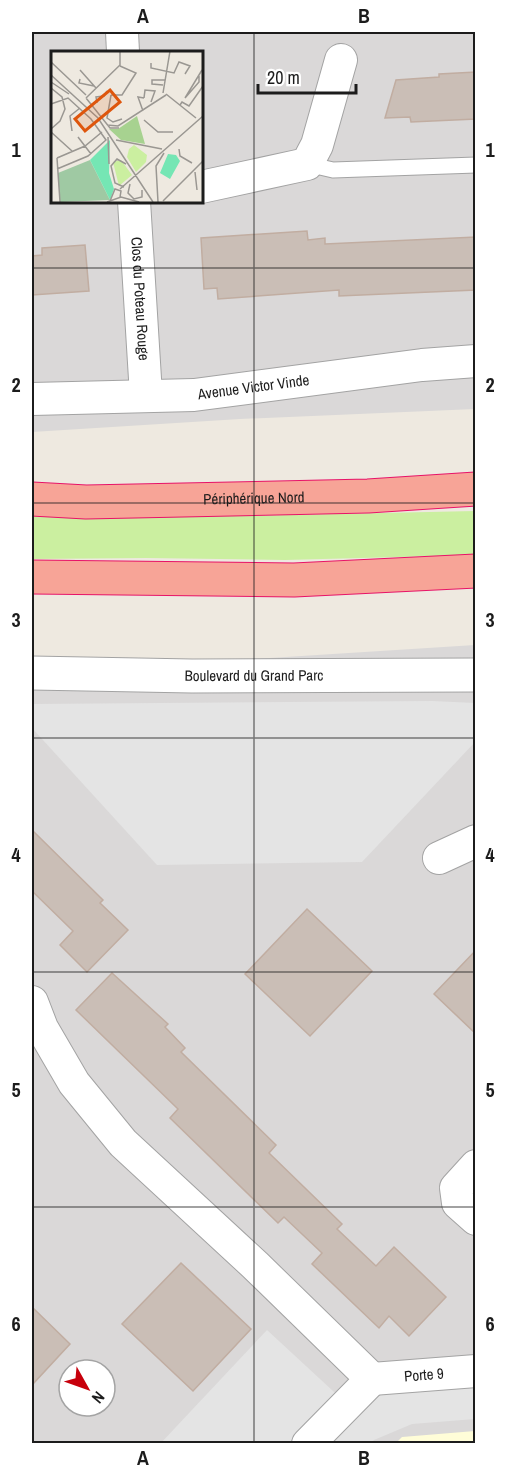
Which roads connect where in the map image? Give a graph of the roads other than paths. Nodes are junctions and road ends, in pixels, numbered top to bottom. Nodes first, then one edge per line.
1 (122, 32) edge
2 (123, 51) edge
3 (341, 60) dead end
4 (307, 164) junction
5 (476, 165) edge
6 (202, 188) edge
7 (134, 202) edge
8 (476, 361) edge
9 (147, 395) junction
10 (32, 399) edge
11 (476, 489) edge
12 (32, 499) edge
13 (476, 571) edge
14 (32, 577) edge
15 (32, 673) edge
16 (476, 675) edge
17 (476, 841) edge
18 (439, 858) dead end
19 (32, 1002) edge
20 (476, 1166) edge
21 (476, 1219) edge
22 (476, 1371) edge
23 (372, 1379) junction
24 (308, 1443) edge

1 - 2 street
3 - 4 street
4 - 5 lane
4 - 6 street
7 - 9 street, Clos du Poteau Rouge
8 - 9 street, Avenue Victor Vinde
9 - 10 street, Avenue Victor Vinde
11 - 12 highway, Périphérique Nord
13 - 14 highway
15 - 16 street, Boulevard du Grand Parc
17 - 18 street
19 - 23 street
20 - 21 street
22 - 23 street, Porte 9
23 - 24 street

